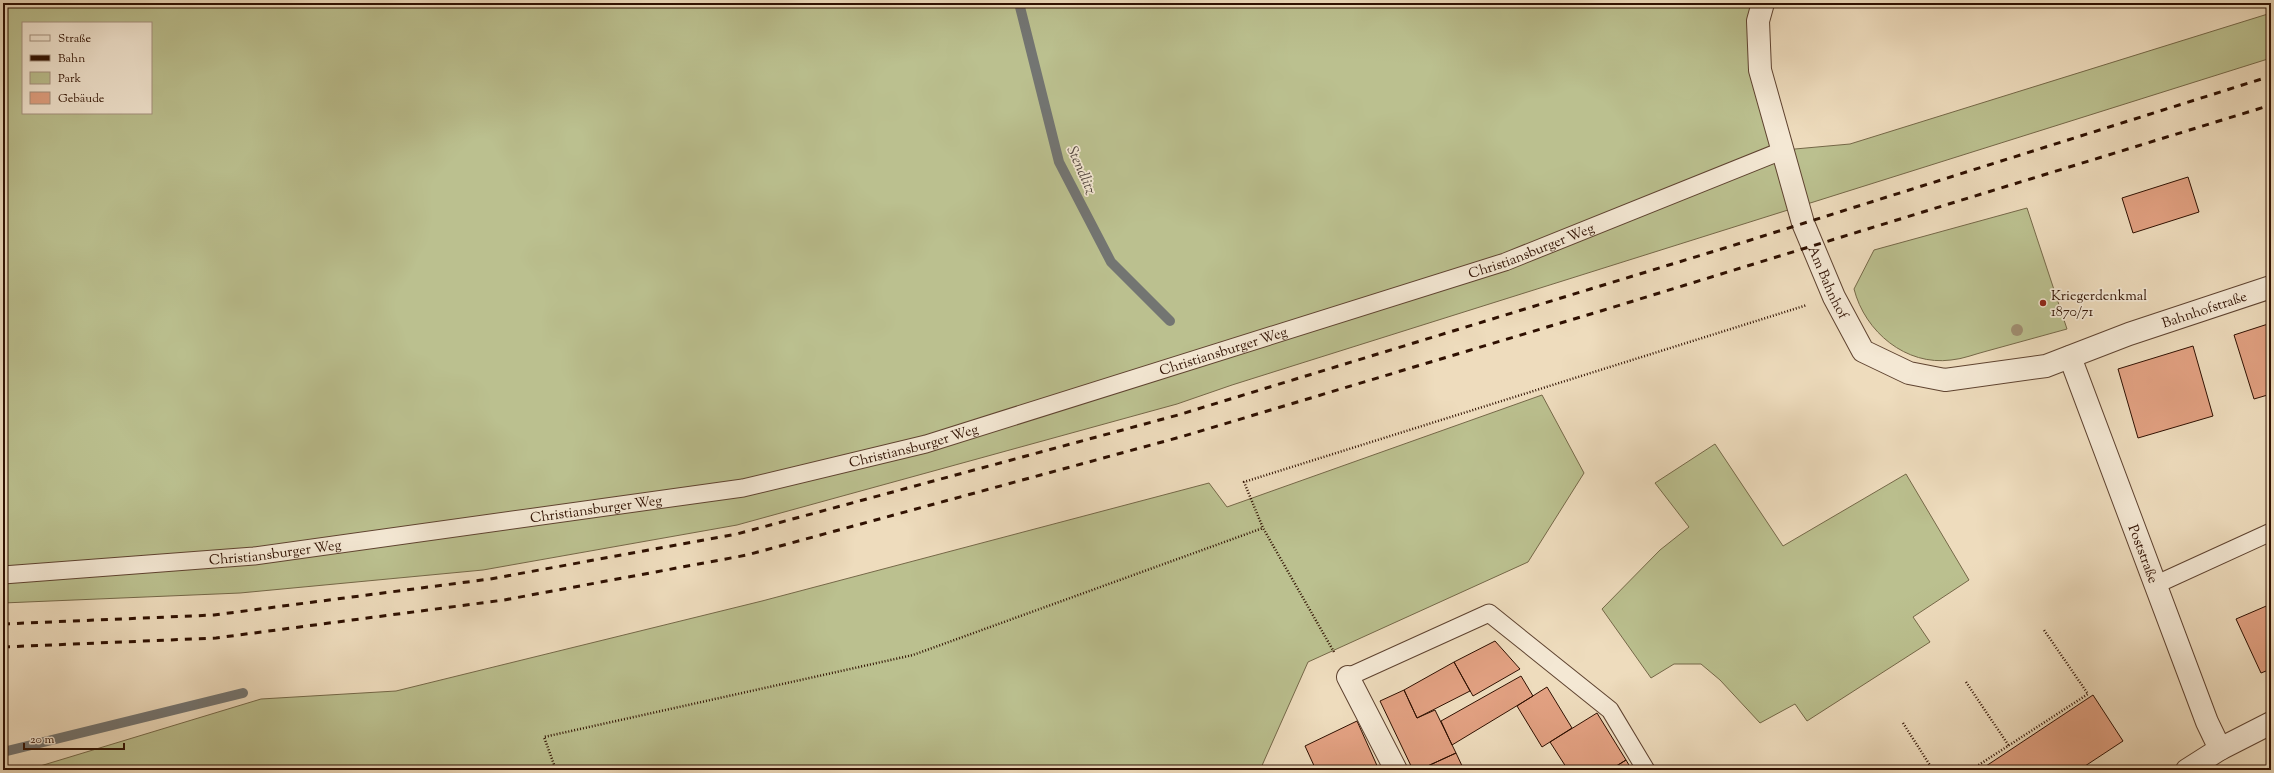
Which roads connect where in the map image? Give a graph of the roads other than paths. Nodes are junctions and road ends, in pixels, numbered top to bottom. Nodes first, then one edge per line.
1 (1763, 3) edge
2 (1784, 150) junction
3 (2271, 287) edge
4 (2070, 357) junction
5 (2271, 532) edge
6 (3, 575) edge
7 (2155, 585) junction
8 (1348, 677) joint
9 (2271, 723) edge
10 (2220, 749) junction
11 (1396, 770) edge
12 (1646, 770) edge
13 (2187, 770) edge

1 - 2 street, Am Bahnhof
2 - 4 street, Am Bahnhof
2 - 6 lane, Christiansburger Weg
3 - 4 street, Bahnhofstraße
4 - 7 street, Poststraße
5 - 7 lane
7 - 10 street, Poststraße
8 - 11 street
8 - 12 lane
9 - 10 street
10 - 13 street

